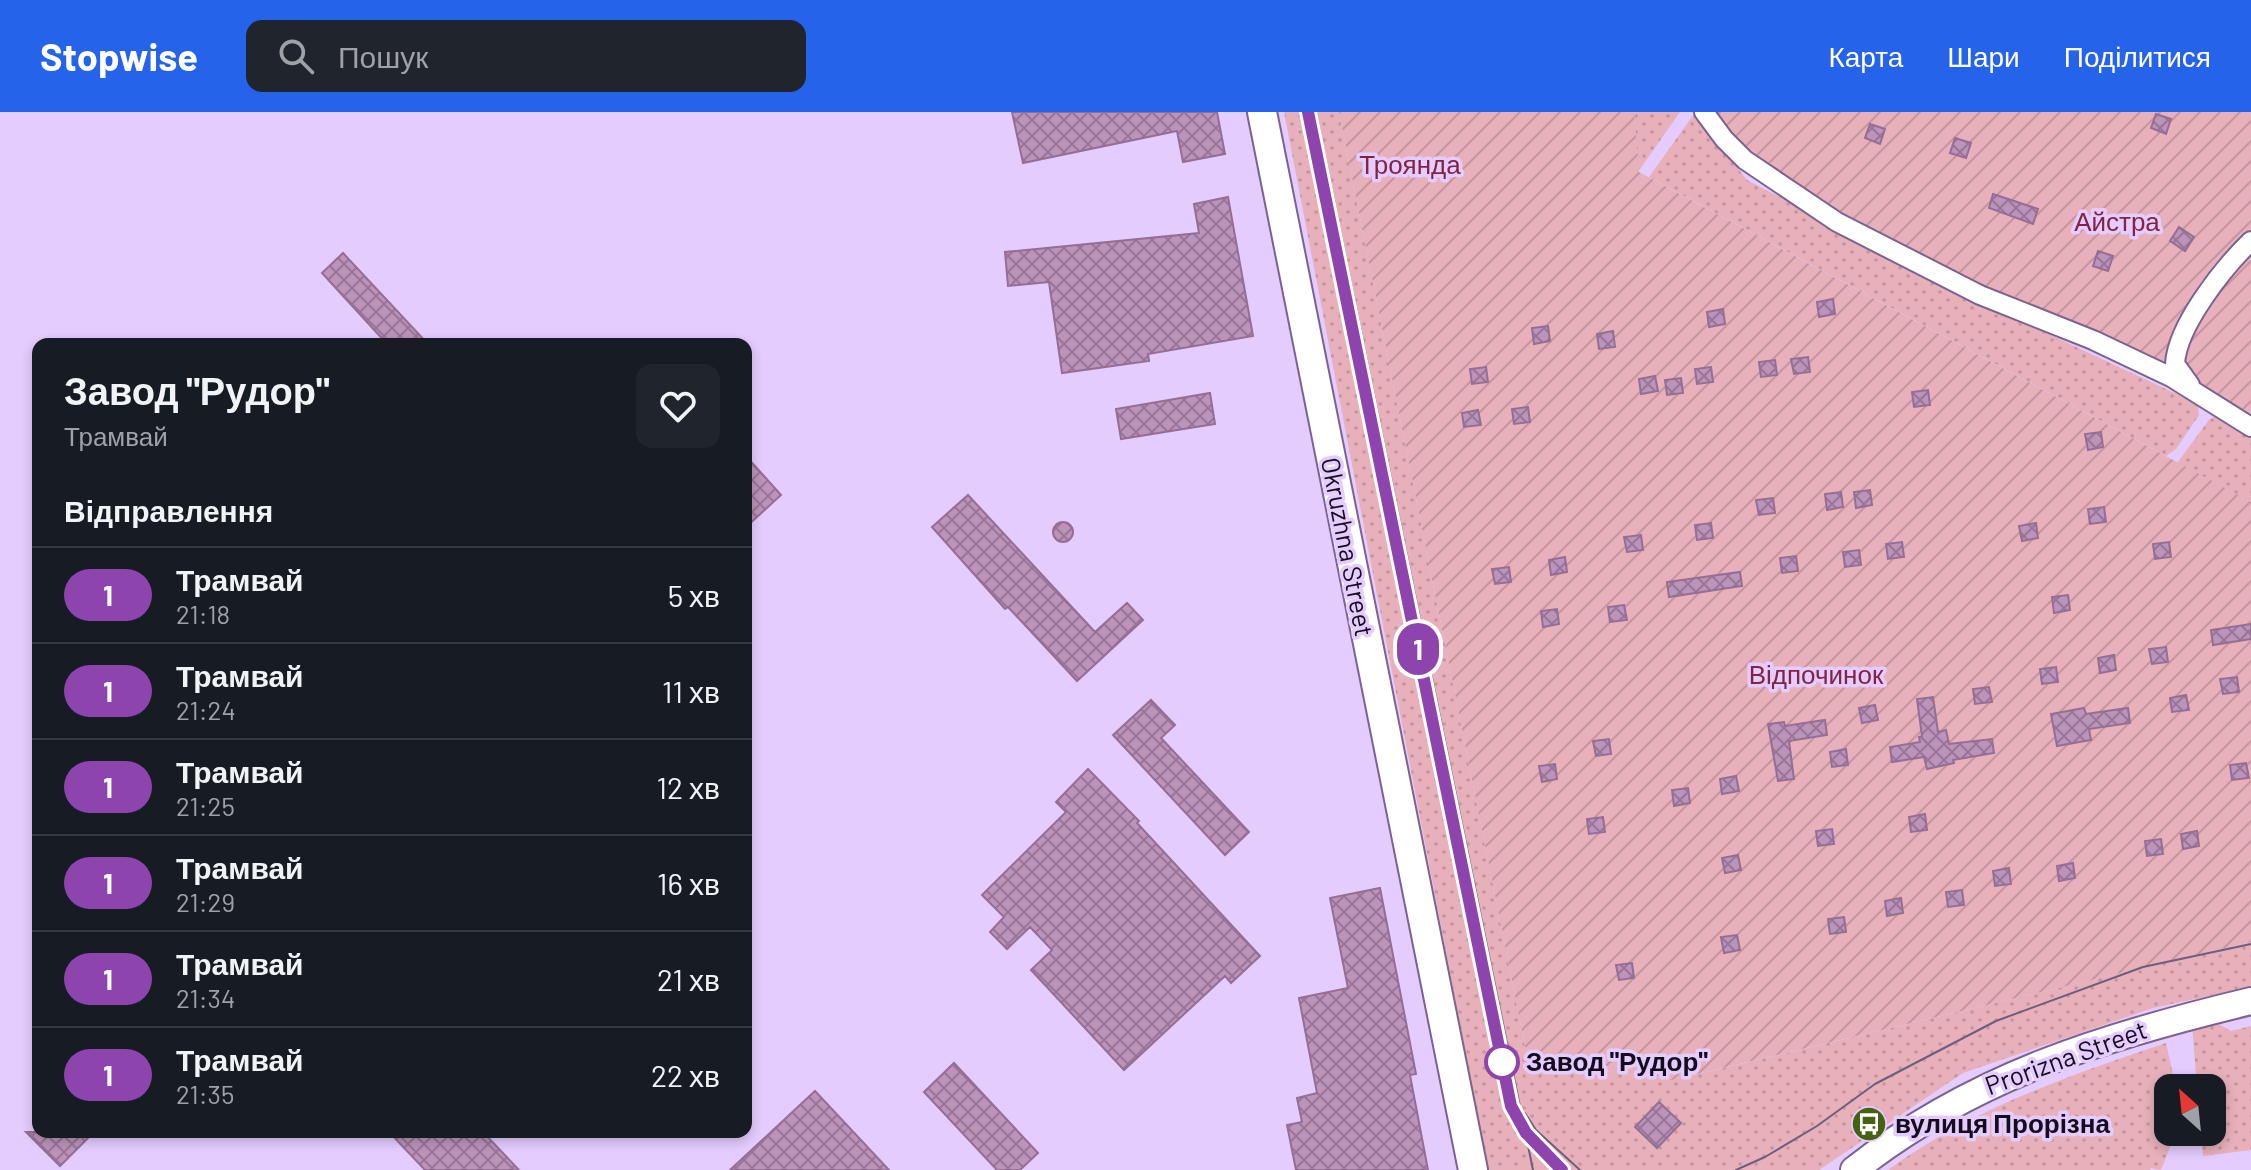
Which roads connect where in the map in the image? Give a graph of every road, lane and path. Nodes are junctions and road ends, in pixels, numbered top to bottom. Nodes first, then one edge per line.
1 (1262, 112) edge
2 (1704, 112) edge
3 (2251, 241) edge
4 (2197, 393) junction
5 (2251, 427) edge
6 (2251, 1001) edge
7 (1473, 1170) edge
8 (1854, 1170) edge

1 - 7 main road, Okruzhna Street
2 - 4 street
3 - 4 street
4 - 5 street
6 - 8 main road, Prorizna Street

